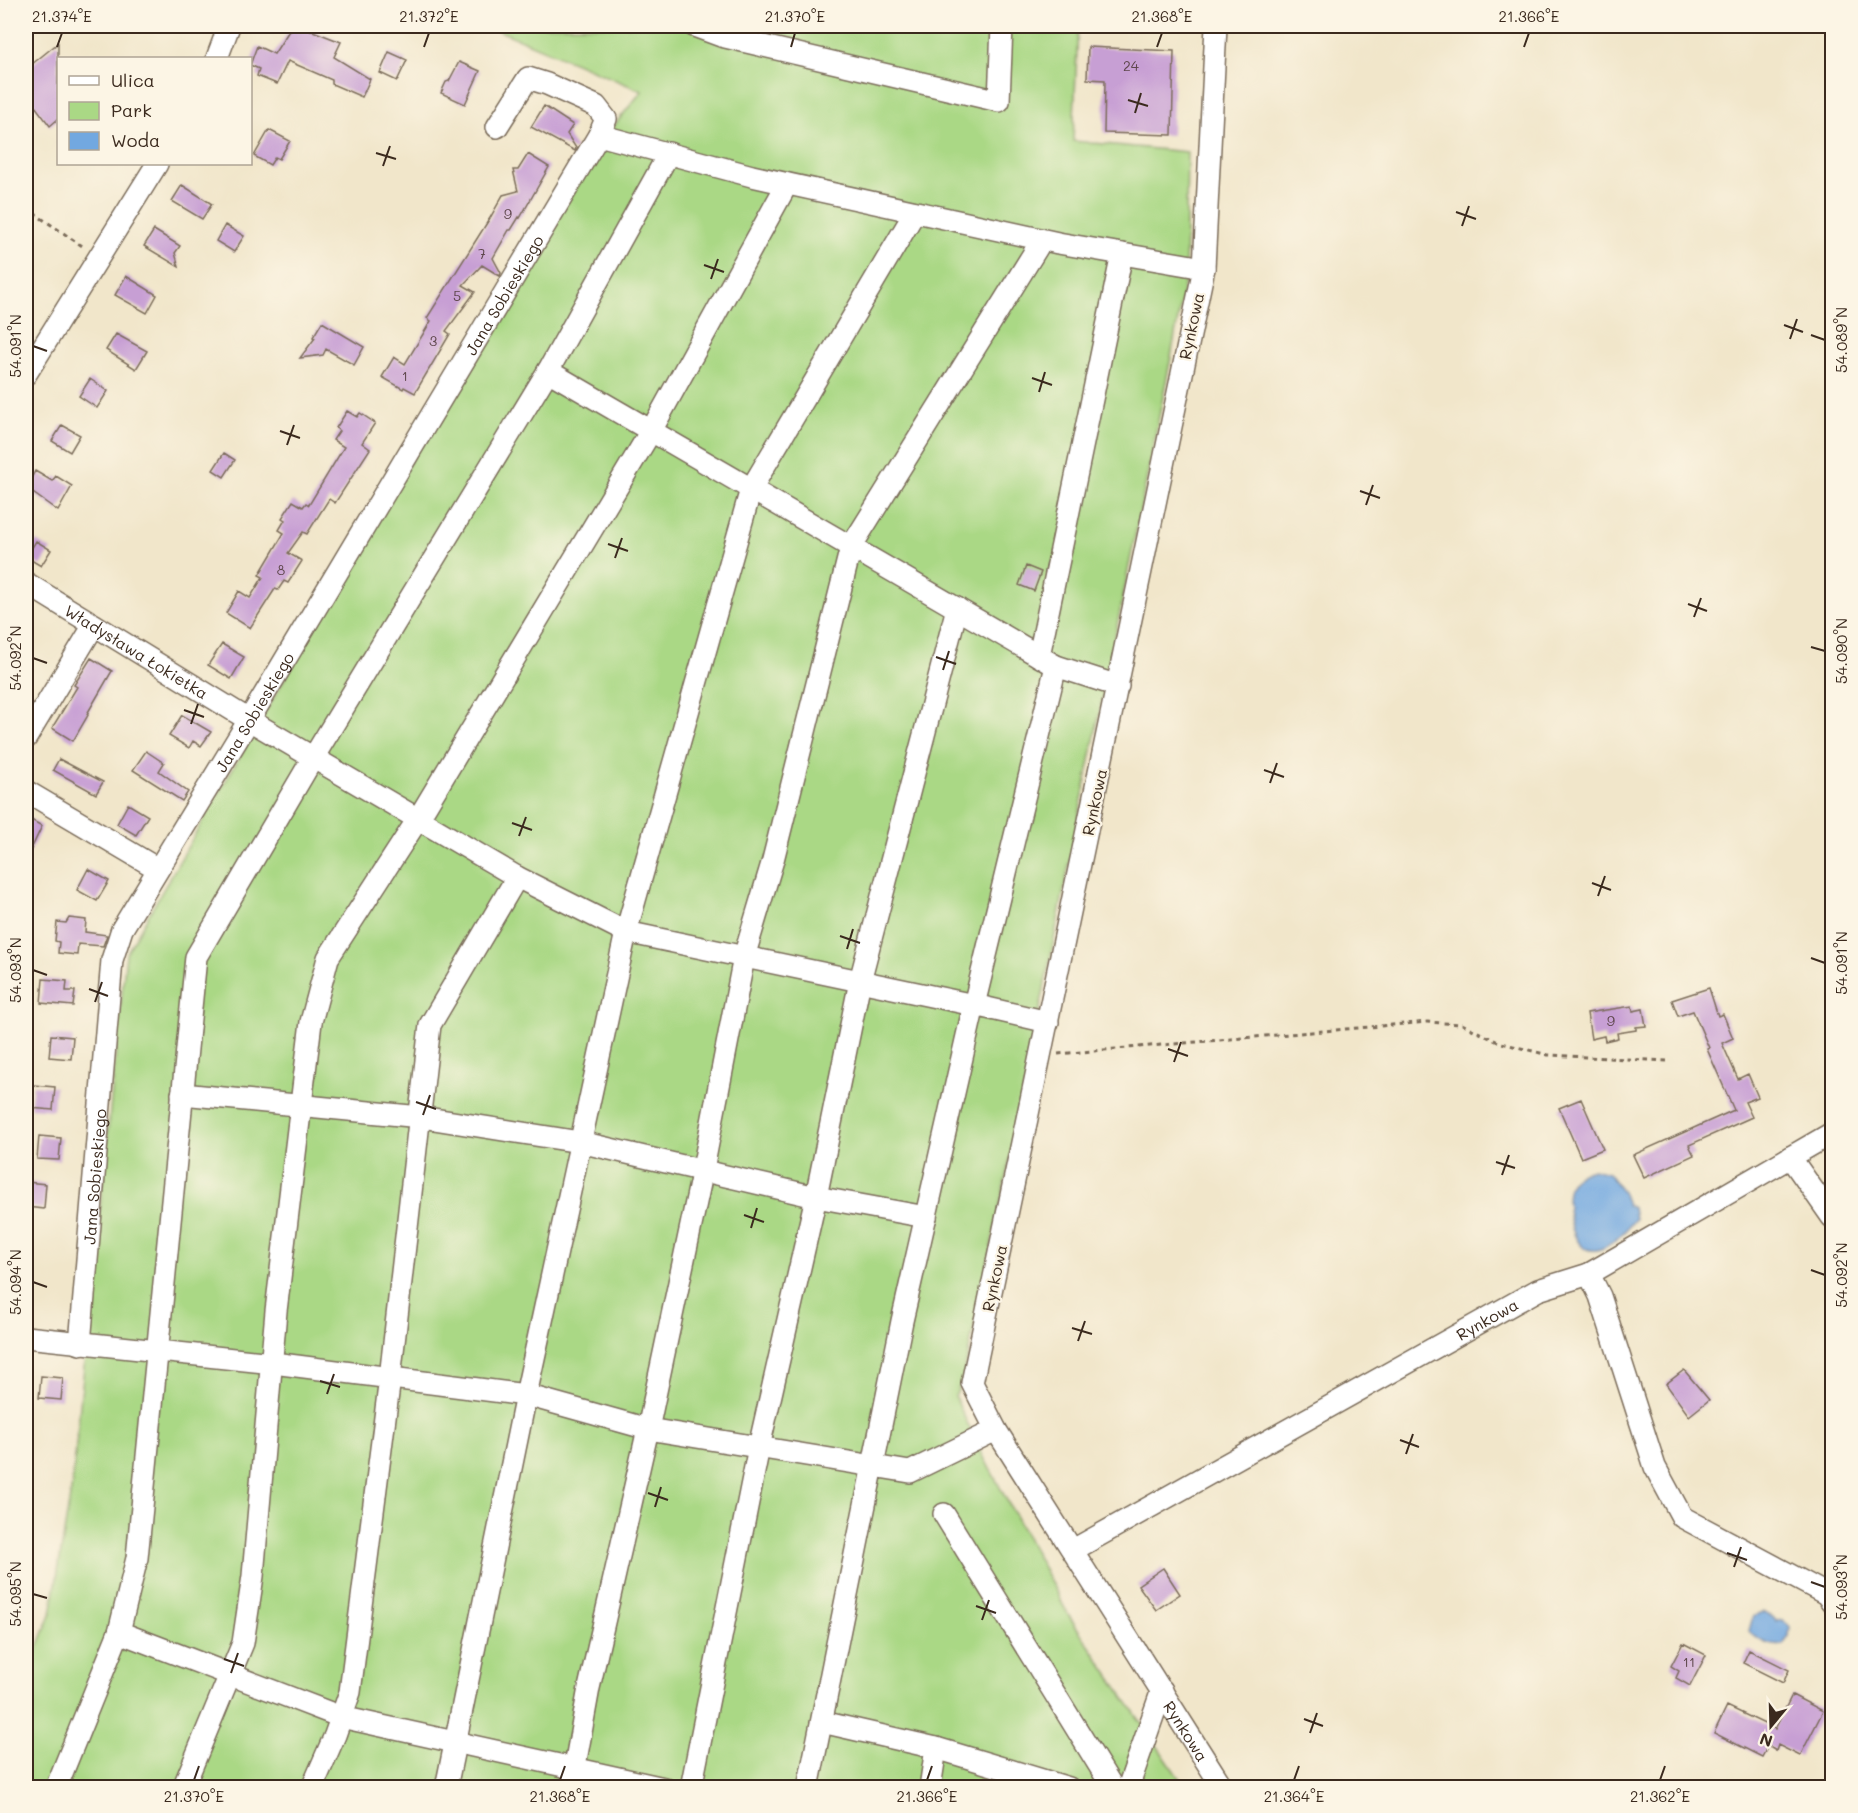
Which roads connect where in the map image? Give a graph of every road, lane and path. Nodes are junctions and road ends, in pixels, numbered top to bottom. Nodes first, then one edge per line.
1 (229, 26) edge
2 (694, 26) edge
3 (1002, 26) edge
4 (1216, 26) edge
5 (217, 57) edge
6 (497, 127) dead end
7 (599, 135) junction
8 (669, 153) junction
9 (157, 165) edge
10 (787, 184) junction
11 (26, 208) edge
12 (915, 212) junction
13 (1042, 240) junction
14 (1122, 254) junction
15 (99, 257) junction
16 (1204, 268) junction
17 (548, 371) junction
18 (26, 374) edge
19 (651, 431) junction
20 (751, 489) junction
21 (851, 547) junction
22 (26, 584) edge
23 (957, 608) junction
24 (94, 626) junction
25 (1047, 661) junction
26 (1118, 686) junction
27 (249, 720) junction
28 (26, 738) edge
29 (313, 758) junction
30 (26, 790) edge
31 (418, 819) junction
32 (158, 869) junction
33 (517, 877) junction
34 (626, 932) junction
35 (744, 957) junction
36 (860, 981) junction
37 (974, 1005) junction
38 (1048, 1022) junction
39 (1041, 1050) junction
40 (1667, 1061) dead end
41 (182, 1094) junction
42 (300, 1107) junction
43 (421, 1117) junction
44 (1833, 1133) edge
45 (580, 1142) junction
46 (1790, 1157) junction
47 (703, 1169) junction
48 (816, 1197) junction
49 (926, 1217) junction
50 (1833, 1217) edge
51 (1589, 1274) junction
52 (26, 1337) edge
53 (80, 1344) junction
54 (158, 1352) junction
55 (273, 1363) junction
56 (390, 1378) junction
57 (526, 1395) junction
58 (648, 1429) junction
59 (996, 1430) junction
60 (759, 1447) junction
61 (874, 1466) junction
62 (944, 1514) dead end
63 (1073, 1550) junction
64 (1833, 1602) edge
65 (119, 1632) junction
66 (230, 1675) junction
67 (1162, 1690) junction
68 (341, 1717) junction
69 (822, 1722) junction
70 (454, 1743) junction
71 (936, 1748) junction
72 (573, 1778) edge
73 (56, 1788) edge
74 (183, 1788) edge
75 (312, 1788) edge
76 (446, 1788) edge
77 (664, 1788) edge
78 (691, 1788) edge
79 (808, 1788) edge
80 (930, 1788) edge
81 (1069, 1788) edge
82 (1113, 1788) edge
83 (1128, 1788) edge
84 (1223, 1788) edge

1 - 5 street
2 - 3 street
4 - 16 street, Rynkowa
6 - 7 street
7 - 8 street
7 - 27 street, Jana Sobieskiego
8 - 10 street
8 - 17 street
9 - 15 street
10 - 12 street
10 - 19 street
11 - 15 path
12 - 13 street
12 - 20 street
13 - 14 street
13 - 21 street
14 - 16 street
14 - 25 street
15 - 18 street
16 - 26 street, Rynkowa
17 - 19 street
17 - 29 street
19 - 20 street
19 - 31 street
20 - 21 street
20 - 34 street
21 - 23 street
21 - 35 street
22 - 24 street, Władysława Łokietka
23 - 25 street
23 - 36 street
24 - 27 street, Władysława Łokietka
24 - 28 street
25 - 26 street
25 - 37 street
26 - 38 street, Rynkowa
27 - 29 street, Władysława Łokietka
27 - 32 street, Jana Sobieskiego
29 - 31 street, Władysława Łokietka
29 - 41 street
30 - 32 street
31 - 33 street, Władysława Łokietka
31 - 42 street
32 - 53 street, Jana Sobieskiego
33 - 34 street, Władysława Łokietka
33 - 43 street
34 - 35 street, Władysława Łokietka
34 - 45 street
35 - 36 street, Władysława Łokietka
35 - 47 street
36 - 37 street, Władysława Łokietka
36 - 48 street
37 - 38 street, Władysława Łokietka
37 - 49 street
38 - 39 street, Rynkowa
39 - 40 path
39 - 59 street, Rynkowa
41 - 42 street
41 - 54 street
42 - 43 street
42 - 55 street
43 - 45 street
43 - 56 street
44 - 46 street, Rynkowa
45 - 47 street
45 - 57 street
46 - 50 street
46 - 51 street, Rynkowa
47 - 48 street
47 - 58 street
48 - 49 street
48 - 60 street
49 - 61 street
51 - 63 street, Rynkowa
51 - 64 street
52 - 53 street
53 - 54 street
54 - 55 street
54 - 65 street
55 - 56 street
55 - 66 street
56 - 57 street
56 - 68 street
57 - 58 street
57 - 70 street
58 - 60 street
58 - 72 street
59 - 61 street
59 - 63 street, Rynkowa
60 - 61 street
60 - 78 street
61 - 69 street
62 - 82 street
63 - 67 street, Rynkowa
65 - 66 street
65 - 73 street
66 - 68 street
66 - 74 street
67 - 83 street
67 - 84 street, Rynkowa
68 - 70 street
68 - 75 street
69 - 71 street
69 - 79 street
70 - 72 street
70 - 76 street
71 - 80 street
71 - 81 street
72 - 77 street

